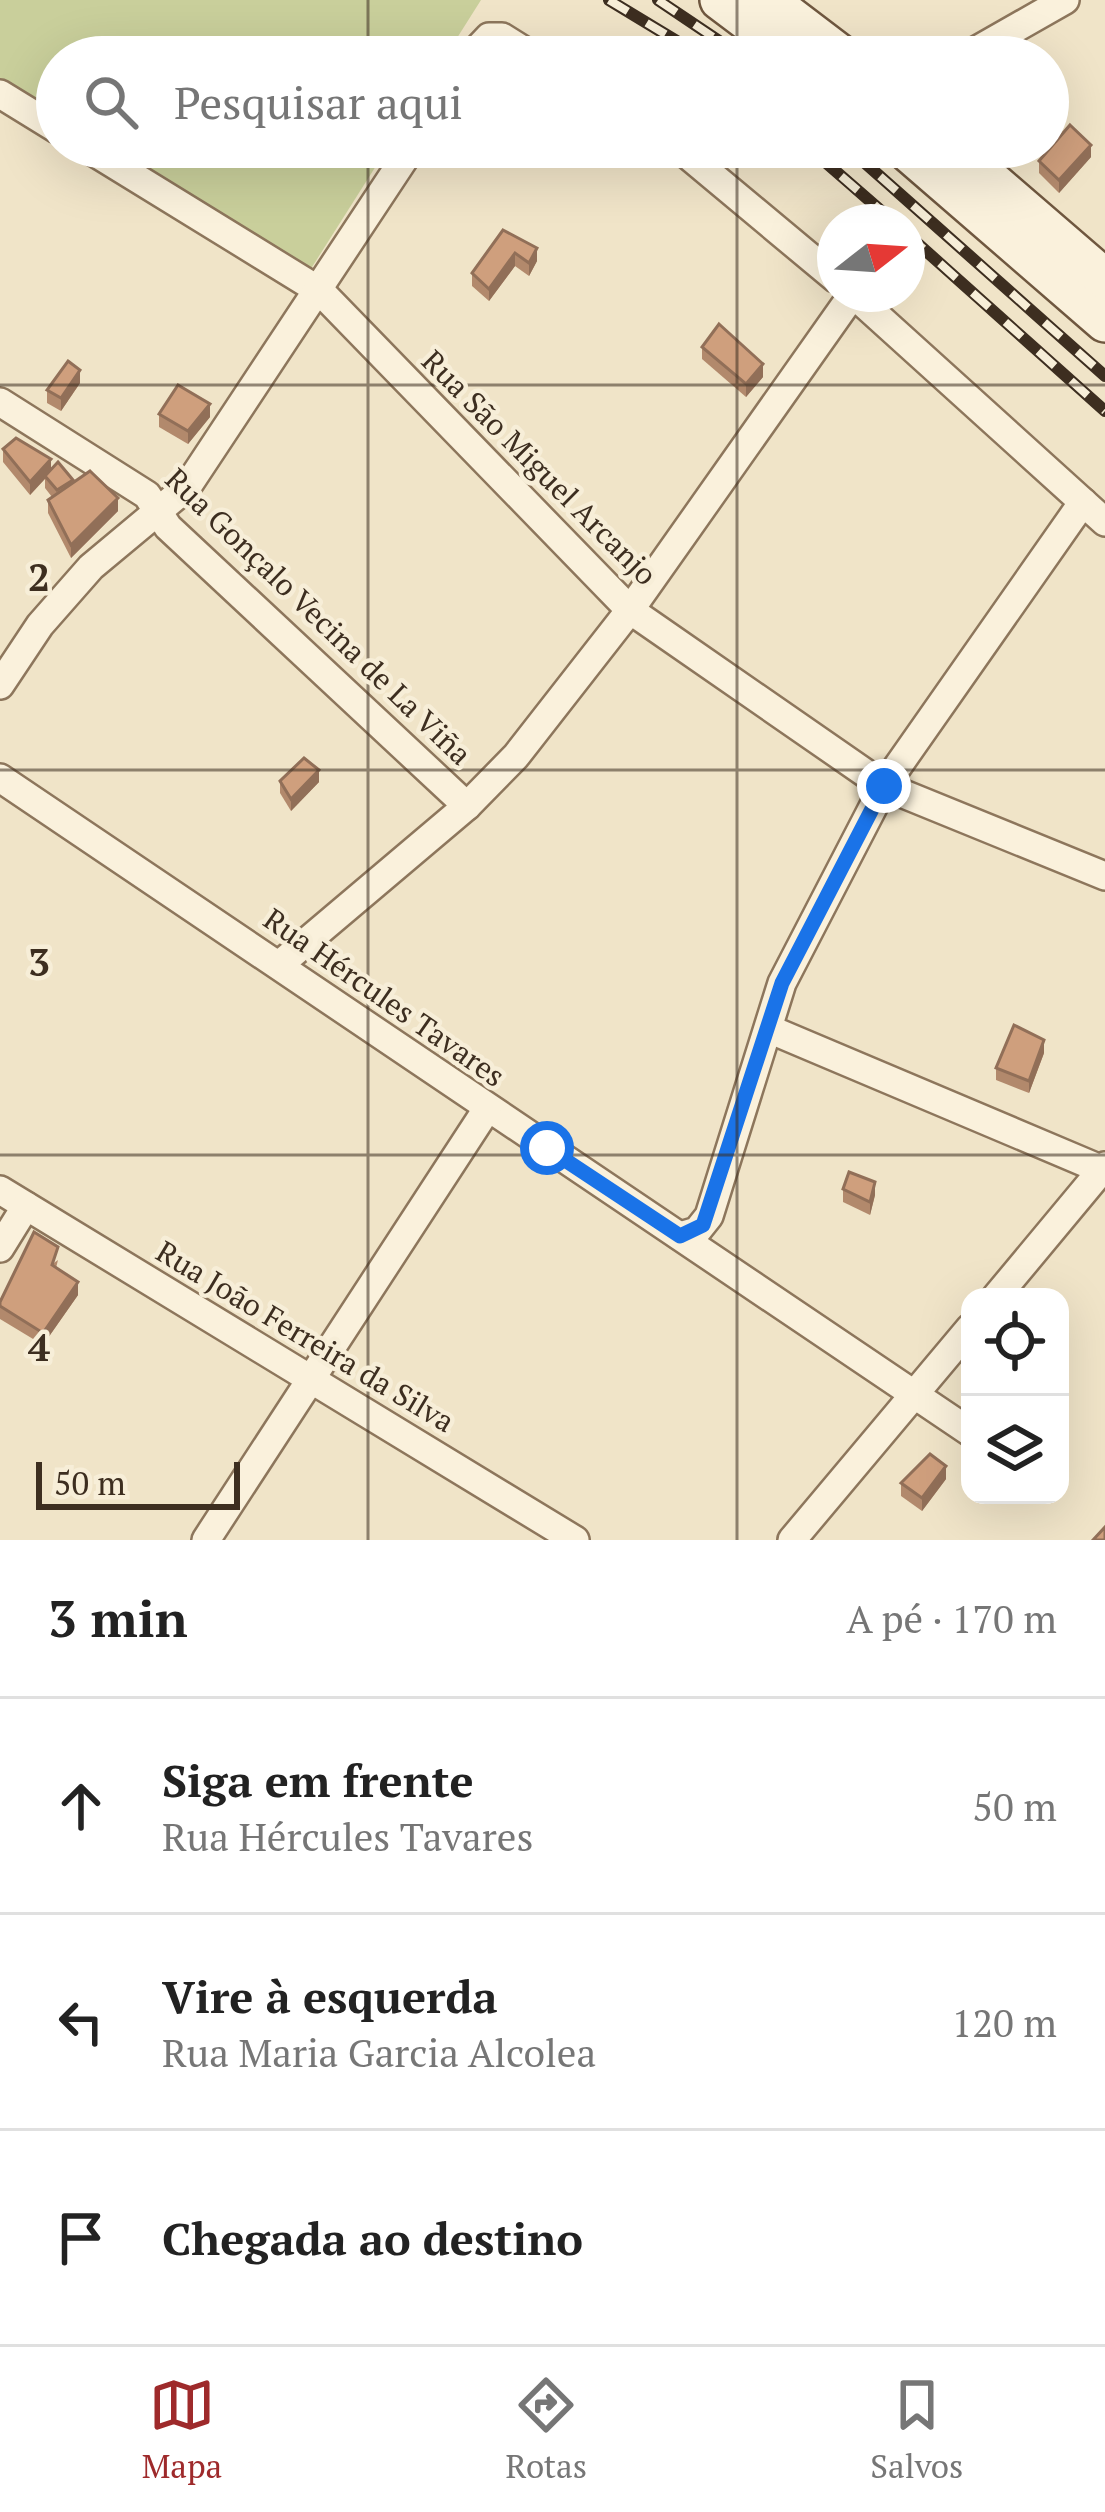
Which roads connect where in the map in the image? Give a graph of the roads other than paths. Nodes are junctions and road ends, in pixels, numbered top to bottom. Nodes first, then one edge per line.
1 (720, 0) edge
2 (768, 0) edge
3 (1066, 0) edge
4 (768, 36) edge
5 (816, 36) edge
6 (1002, 36) edge
7 (0, 94) edge
8 (36, 116) edge
9 (120, 168) edge
10 (399, 168) edge
11 (703, 168) edge
12 (927, 168) edge
13 (976, 168) edge
14 (817, 263) edge
15 (1105, 279) edge
16 (320, 291) junction
17 (841, 312) edge
18 (874, 312) edge
19 (1105, 322) edge
20 (0, 402) edge
21 (1083, 502) junction
22 (160, 511) junction
23 (1105, 522) edge
24 (630, 610) junction
25 (0, 686) edge
26 (0, 778) edge
27 (884, 786) junction
28 (466, 806) junction
29 (1105, 876) edge
30 (279, 965) junction
31 (769, 1029) junction
32 (487, 1109) junction
33 (1104, 1169) edge
34 (0, 1190) edge
35 (26, 1206) junction
36 (680, 1236) junction
37 (0, 1248) edge
38 (1004, 1288) edge
39 (961, 1339) edge
40 (311, 1379) junction
41 (914, 1394) junction
42 (961, 1426) edge
43 (206, 1540) edge
44 (575, 1540) edge
45 (792, 1540) edge

1 - 4 main road
2 - 5 main road
3 - 6 street
7 - 8 street
9 - 16 street, Rua São Miguel Arcanjo
10 - 16 street
11 - 14 street
12 - 19 main road
13 - 15 main road
16 - 22 street
16 - 24 street, Rua São Miguel Arcanjo
17 - 24 street
18 - 21 street
20 - 22 street, Rua Gonçalo Vecina de La Viña
21 - 23 street
21 - 27 street
22 - 25 street
22 - 28 street, Rua Gonçalo Vecina de La Viña
24 - 27 street, Rua São Miguel Arcanjo
24 - 28 street
26 - 30 street, Rua Hércules Tavares
27 - 29 street, Rua São Miguel Arcanjo
27 - 31 street
28 - 30 street
30 - 32 street, Rua Hércules Tavares
31 - 33 street
31 - 36 street
32 - 36 street, Rua Hércules Tavares
32 - 40 street
33 - 38 street
34 - 35 street, Rua João Ferreira da Silva
35 - 37 street
35 - 40 street, Rua João Ferreira da Silva
36 - 41 street, Rua Hércules Tavares
39 - 41 street
40 - 43 street
40 - 44 street, Rua João Ferreira da Silva
41 - 42 street, Rua Hércules Tavares
41 - 45 street

